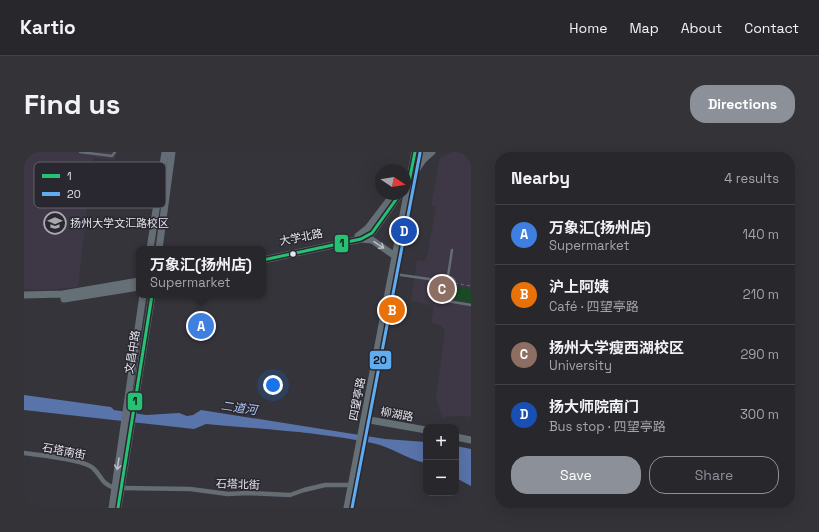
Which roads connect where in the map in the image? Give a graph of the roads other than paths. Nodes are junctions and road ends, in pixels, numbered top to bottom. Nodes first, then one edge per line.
1 (80, 152) edge
2 (115, 152) edge
3 (165, 152) edge
4 (172, 152) edge
5 (416, 152) edge
6 (424, 152) edge
7 (432, 152) edge
8 (93, 153) edge
9 (163, 162) edge
10 (412, 169) joint
11 (411, 176) edge
12 (166, 197) edge
13 (389, 200) edge
14 (396, 200) edge
15 (403, 200) edge
16 (156, 208) edge
17 (164, 208) edge
18 (361, 239) junction
19 (150, 246) edge
20 (159, 246) edge
21 (452, 250) dead end
22 (266, 255) edge
23 (395, 256) junction
24 (266, 259) edge
25 (392, 274) junction
26 (448, 276) junction
27 (136, 282) edge
28 (443, 282) junction
29 (136, 287) edge
30 (446, 288) junction
31 (24, 295) edge
32 (143, 298) edge
33 (152, 298) edge
34 (24, 300) edge
35 (471, 305) edge
36 (364, 419) junction
37 (128, 426) junction
38 (423, 429) edge
39 (459, 438) edge
40 (471, 440) edge
41 (24, 454) edge
42 (352, 485) junction
43 (118, 488) junction
44 (112, 508) edge
45 (118, 508) edge
46 (347, 508) edge

1 - 8 lane
2 - 8 lane
3 - 9 main road
4 - 12 main road
5 - 10 street, 四望亭路
6 - 10 street
7 - 11 street
13 - 22 street, 大学北路
14 - 18 street, 大学北路
15 - 23 street, 四望亭路
16 - 19 main road
17 - 20 main road
18 -> 23 street
18 - 24 street, 大学北路
21 - 26 lane
23 - 25 street, 四望亭路
25 - 28 lane
25 - 36 street, 四望亭路
26 - 28 lane
26 - 30 lane
27 - 31 street
28 - 30 lane
29 - 34 street
30 - 35 lane
32 - 37 main road, 文昌中路
33 - 37 main road, 文昌中路
36 - 38 street, 柳湖路
36 - 42 street, 四望亭路
37 - 43 main road, 文昌中路
39 - 40 street
41 - 43 street, 石塔南街
42 - 43 street, 石塔北街
42 - 46 street, 四望亭路
43 - 44 main road, 文昌中路
43 - 45 main road, 文昌中路

